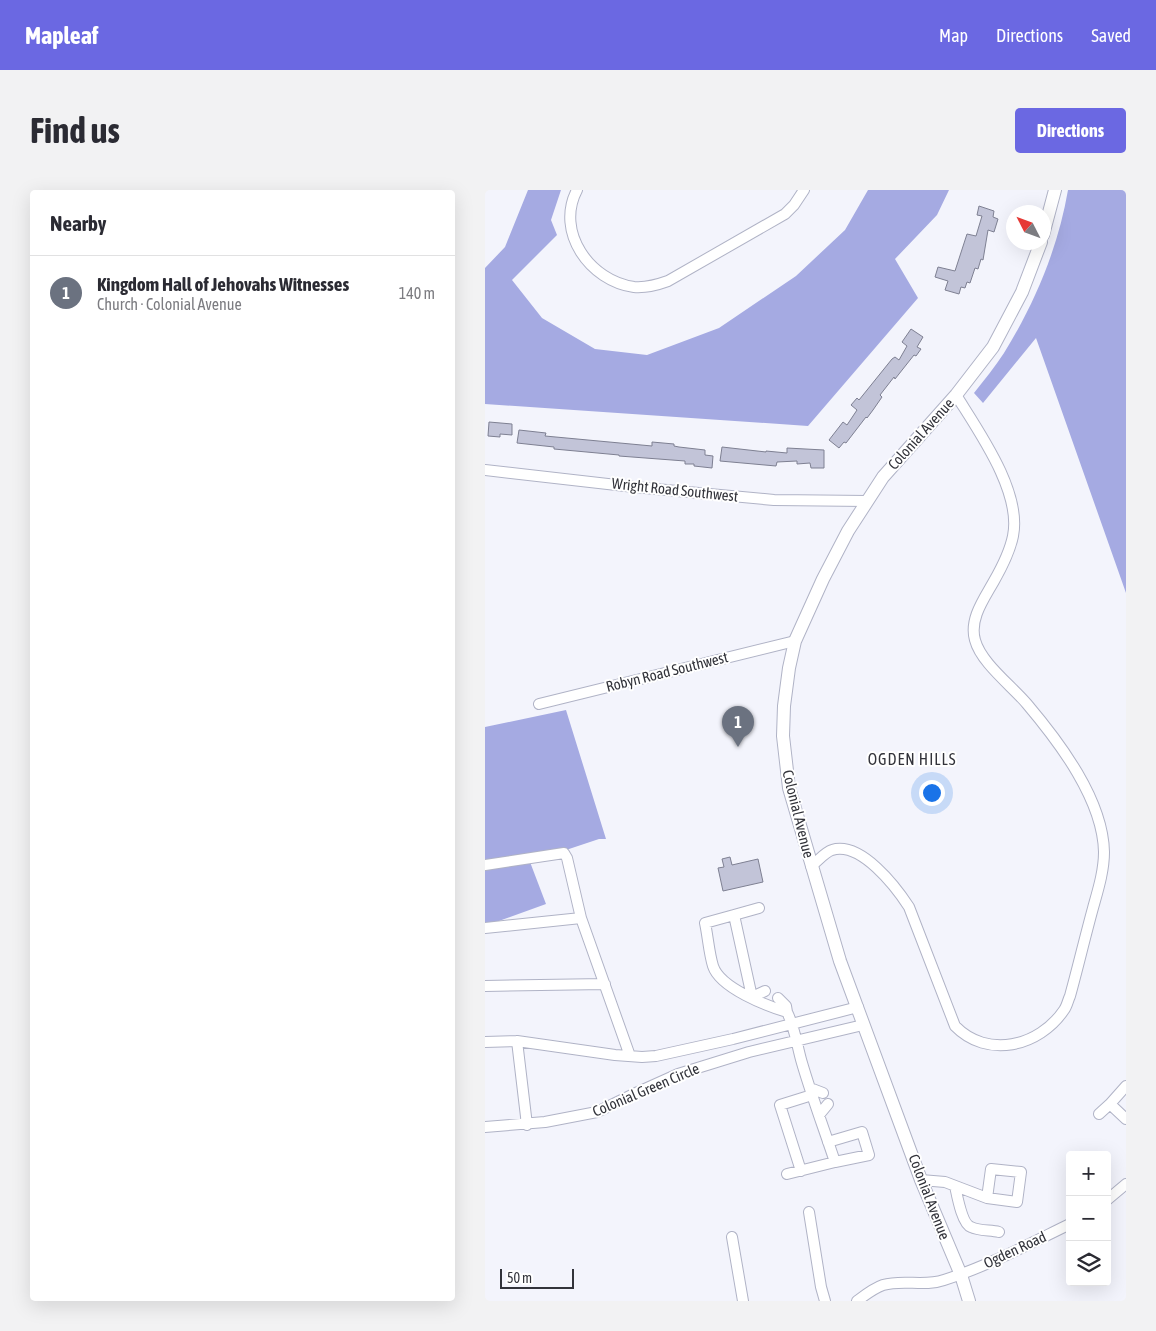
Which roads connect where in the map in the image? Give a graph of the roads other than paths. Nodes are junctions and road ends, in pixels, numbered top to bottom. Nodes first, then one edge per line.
1 (804, 190) edge
2 (1055, 190) edge
3 (576, 192) edge
4 (1051, 205) edge
5 (1038, 250) edge
6 (956, 395) junction
7 (485, 470) edge
8 (867, 501) junction
9 (795, 641) junction
10 (539, 704) dead end
11 (485, 865) edge
12 (811, 866) junction
13 (759, 908) dead end
14 (734, 915) junction
15 (581, 918) junction
16 (485, 928) edge
17 (605, 984) junction
18 (485, 986) edge
19 (765, 991) dead end
20 (752, 998) junction
21 (778, 998) dead end
22 (857, 1008) junction
23 (787, 1012) junction
24 (793, 1023) junction
25 (863, 1025) junction
26 (517, 1041) junction
27 (795, 1041) junction
28 (485, 1042) edge
29 (630, 1056) junction
30 (1126, 1086) edge
31 (811, 1092) junction
32 (823, 1093) dead end
33 (828, 1104) dead end
34 (1110, 1104) junction
35 (1099, 1114) dead end
36 (819, 1115) junction
37 (1126, 1119) edge
38 (527, 1124) junction
39 (485, 1127) edge
40 (828, 1142) junction
41 (835, 1162) junction
42 (801, 1170) junction
43 (787, 1174) dead end
44 (921, 1180) junction
45 (1126, 1184) edge
46 (955, 1186) junction
47 (1111, 1197) edge
48 (987, 1198) junction
49 (809, 1212) dead end
50 (1066, 1226) edge
51 (999, 1232) dead end
52 (732, 1237) dead end
53 (961, 1275) junction
54 (743, 1301) edge
55 (825, 1301) edge
56 (857, 1301) edge
57 (969, 1301) edge

1 - 3 street
2 - 4 main road
5 - 6 main road, Colonial Avenue
6 - 8 main road, Colonial Avenue
6 - 12 street
7 - 8 street, Wright Road Southwest
8 - 9 main road, Colonial Avenue
9 - 10 street, Robyn Road Southwest
9 - 12 main road, Colonial Avenue
11 - 15 street
12 - 22 main road, Colonial Avenue
13 - 14 street
14 - 20 street
14 - 20 street
15 - 16 street
15 - 17 street
17 - 18 street
17 - 29 street
19 - 20 street
20 - 23 street
21 - 23 street
22 - 24 street, Colonial Green Circle
22 - 25 main road, Colonial Avenue
23 - 24 street
24 - 27 street
24 - 29 street, Colonial Green Circle
25 - 27 street, Colonial Green Circle
25 - 44 main road, Colonial Avenue
26 - 28 street, Colonial Green Circle
26 - 29 street, Colonial Green Circle
26 - 38 street
27 - 31 street
27 - 38 street, Colonial Green Circle
30 - 34 street
31 - 32 street
31 - 36 street
31 - 42 street
33 - 36 street
34 - 35 street
34 - 37 street
36 - 40 street
38 - 39 street, Colonial Green Circle
40 - 41 street
40 - 41 street
41 - 42 street
42 - 43 street
44 - 46 street
44 - 53 main road, Colonial Avenue
45 - 47 street
46 - 48 street
46 - 51 street
48 - 48 street
49 - 55 street
50 - 53 street, Ogden Road
52 - 54 street
53 - 56 street, Ogden Road
53 - 57 main road, Colonial Avenue

